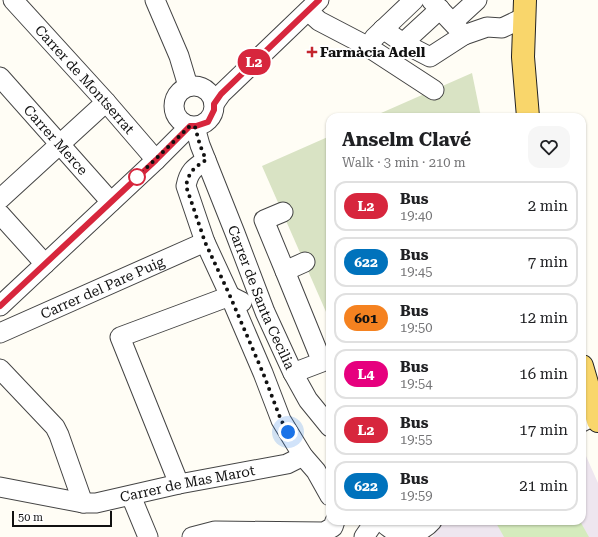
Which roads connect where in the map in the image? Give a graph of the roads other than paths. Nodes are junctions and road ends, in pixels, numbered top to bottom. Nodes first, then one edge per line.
1 (4, 0) edge
2 (13, 0) edge
3 (155, 0) edge
4 (414, 0) edge
5 (477, 0) edge
6 (0, 4) edge
7 (313, 6) edge
8 (527, 6) edge
9 (447, 16) edge
10 (383, 29) junction
11 (403, 44) junction
12 (365, 45) junction
13 (0, 77) edge
14 (188, 86) junction
15 (434, 90) dead end
16 (215, 97) junction
17 (106, 102) junction
18 (528, 113) edge
19 (192, 126) junction
20 (61, 144) junction
21 (156, 160) junction
22 (206, 160) junction
23 (0, 199) edge
24 (111, 202) junction
25 (283, 212) dead end
26 (0, 214) edge
27 (205, 242) junction
28 (304, 262) dead end
29 (45, 264) junction
30 (285, 271) junction
31 (230, 296) junction
32 (0, 306) edge
33 (265, 312) junction
34 (0, 333) edge
35 (326, 361) edge
36 (0, 369) edge
37 (293, 373) junction
38 (586, 388) edge
39 (592, 420) edge
40 (326, 422) edge
41 (303, 456) junction
42 (179, 484) junction
43 (0, 487) edge
44 (326, 489) edge
45 (131, 496) junction
46 (83, 503) junction
47 (334, 525) edge
48 (372, 525) edge
49 (388, 529) edge
50 (427, 529) edge
51 (148, 537) edge
52 (192, 537) edge
53 (364, 537) edge

1 - 6 street
2 - 17 street, Carrer de Montserrat
3 - 14 street
4 - 10 street
5 - 9 street
7 - 12 street
7 - 16 street
8 - 9 street
8 - 18 main road
9 - 11 street
9 - 11 street
10 - 11 street
10 - 12 street
12 - 15 street
13 - 20 street, Carrer Merce
14 - 16 street
14 - 19 street
16 - 19 street
17 - 20 street
17 - 21 street, Carrer de Montserrat
19 - 21 street
19 - 22 street, Carrer de Santa Cecilia
20 - 23 street
20 - 24 street, Carrer Merce
21 - 24 street
22 - 27 street, Carrer de Santa Cecilia
22 - 33 street, Carrer de Santa Cecilia
24 - 29 street
25 - 30 street
26 - 29 street
27 - 31 street, Carrer de Santa Cecilia
27 - 34 street, Carrer del Pare Puig
28 - 30 street
29 - 32 street
30 - 35 street
31 - 33 street
31 - 41 street, Carrer de Santa Cecilia
31 - 42 street
33 - 37 street, Carrer de Santa Cecilia
35 - 37 street
36 - 46 street
37 - 40 street, Carrer de Santa Cecilia
38 - 39 main road
41 - 42 street, Carrer de Mas Marot
41 - 44 street, Carrer de Santa Cecilia
42 - 45 street, Carrer de Mas Marot
43 - 46 street, Carrer de Mas Marot
45 - 46 street, Carrer de Mas Marot
45 - 51 street
47 - 52 street
48 - 53 street
49 - 50 street

